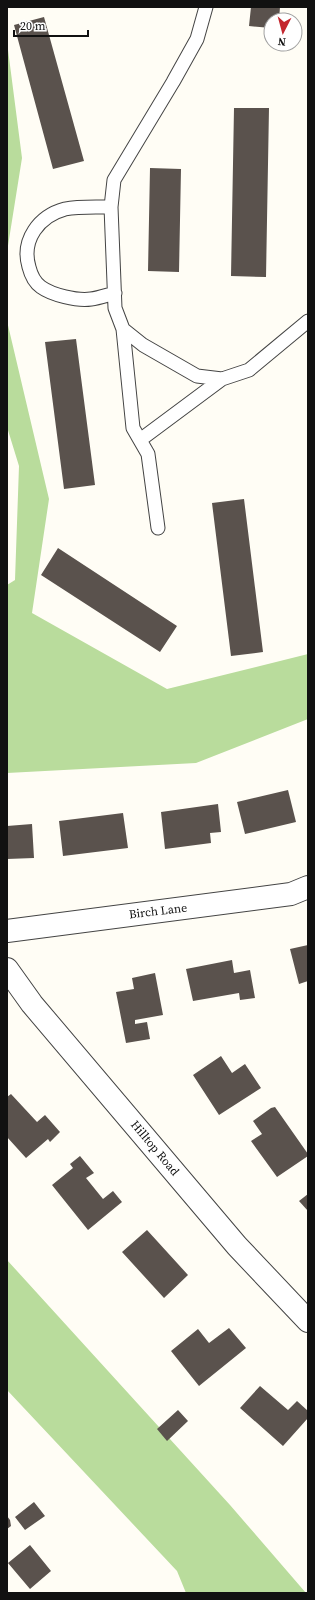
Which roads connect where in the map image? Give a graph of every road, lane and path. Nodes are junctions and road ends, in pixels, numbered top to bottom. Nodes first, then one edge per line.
1 (206, 7) edge
2 (111, 207) junction
3 (115, 293) junction
4 (308, 321) edge
5 (122, 330) junction
6 (222, 379) junction
7 (140, 440) junction
8 (158, 528) dead end
9 (308, 887) edge
10 (7, 931) edge
11 (7, 970) edge
12 (308, 1321) edge

1 - 2 lane
2 - 3 lane
2 - 3 lane
3 - 5 lane
4 - 6 lane
5 - 6 lane
5 - 7 lane
6 - 7 lane
7 - 8 lane
9 - 10 street, Birch Lane
11 - 12 street, Hilltop Road

